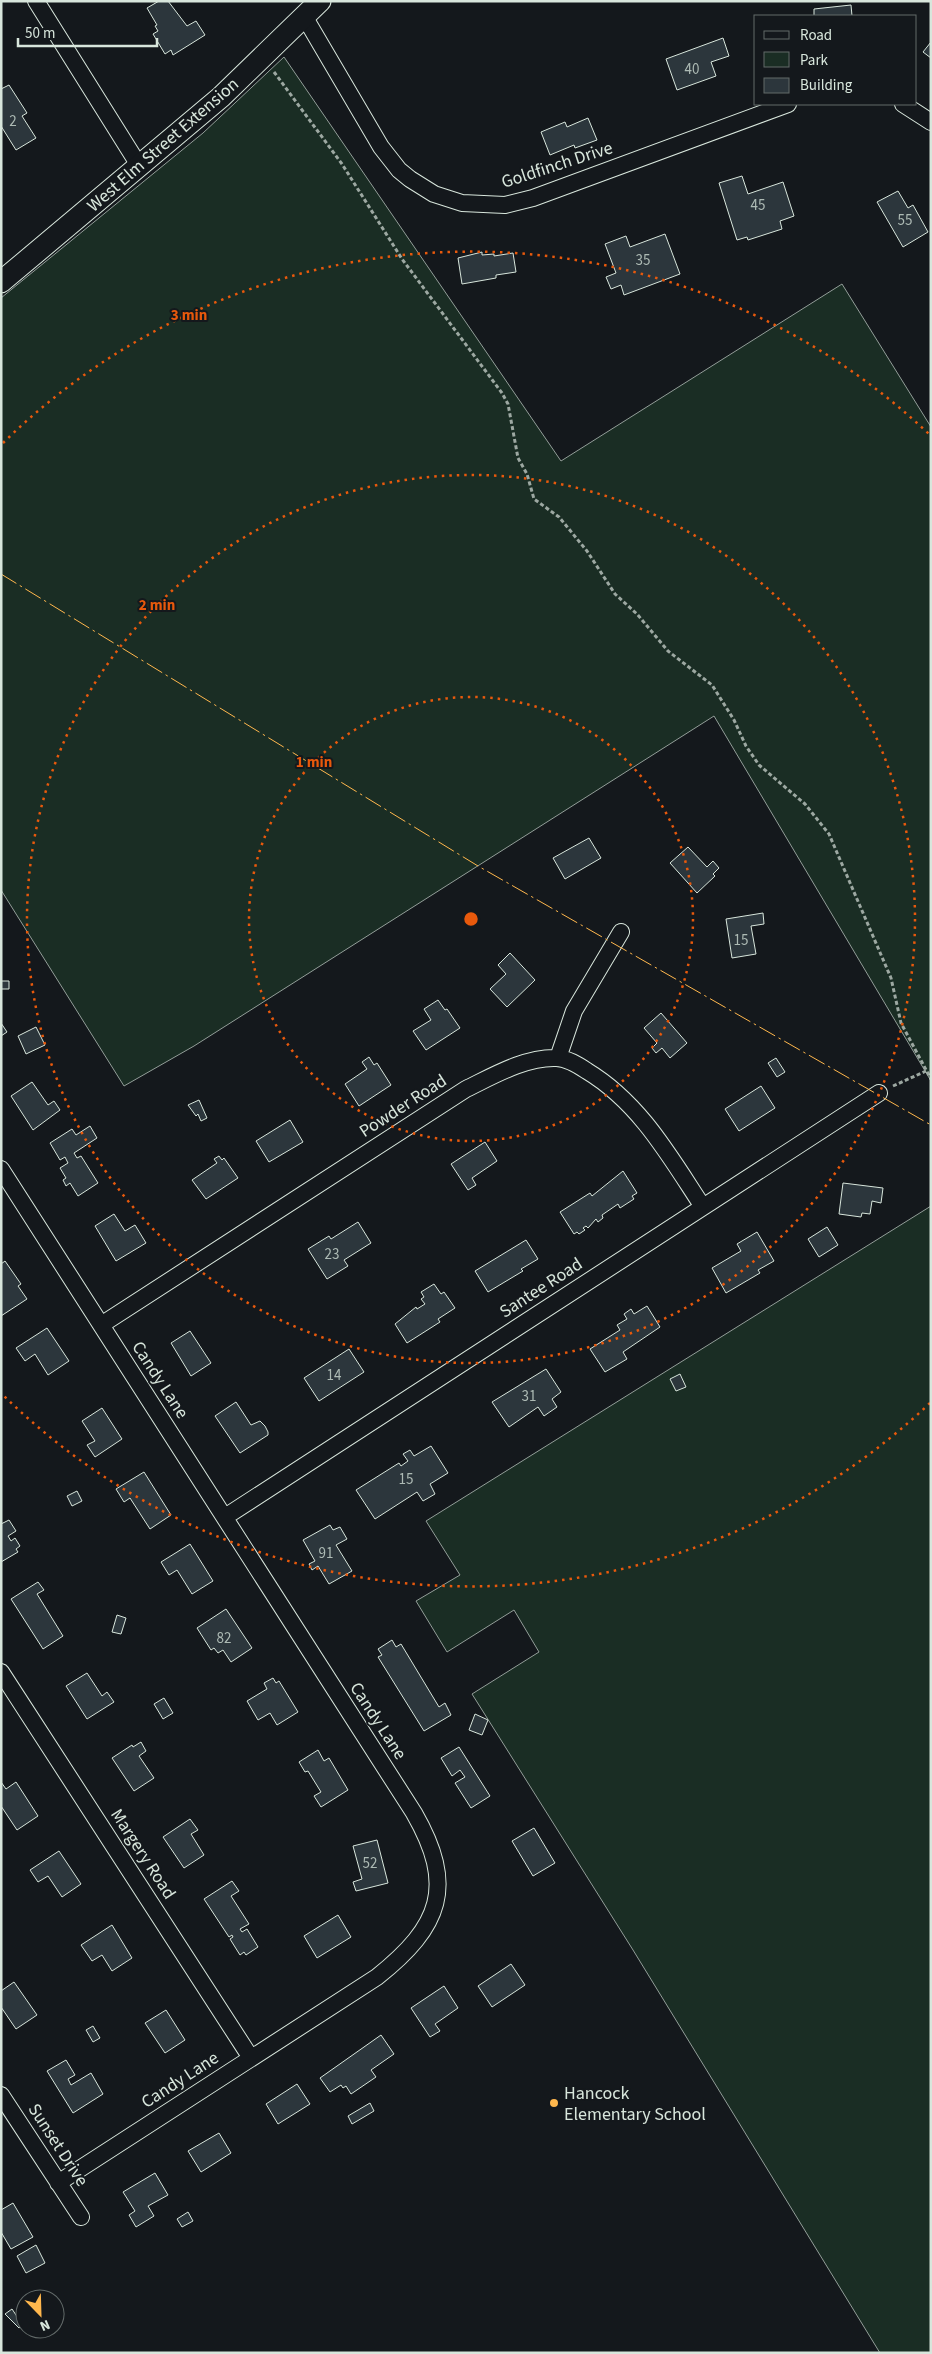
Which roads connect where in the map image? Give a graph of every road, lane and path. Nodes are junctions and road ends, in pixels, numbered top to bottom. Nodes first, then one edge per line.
1 (36, 1) edge
2 (320, 1) edge
3 (304, 16) junction
4 (263, 58) junction
5 (785, 105) edge
6 (905, 105) edge
7 (931, 122) edge
8 (140, 167) junction
9 (1, 282) edge
10 (621, 932) dead end
11 (558, 1058) junction
12 (926, 1071) junction
13 (931, 1079) edge
14 (879, 1093) joint
15 (1, 1170) edge
16 (702, 1207) junction
17 (101, 1325) junction
18 (225, 1517) junction
19 (1, 1672) edge
20 (251, 2058) junction
21 (1, 2095) edge
22 (58, 2182) junction
23 (81, 2217) dead end

1 - 8 street
2 - 3 street, West Elm Street Extension
3 - 4 street, West Elm Street Extension
3 - 5 street, Goldfinch Drive
4 - 8 street, West Elm Street Extension
4 - 12 path
6 - 7 street
8 - 9 street, West Elm Street Extension
10 - 11 street
11 - 16 street
11 - 17 street, Powder Road
12 - 13 path
12 - 14 path
14 - 16 street, Santee Road
15 - 17 street, Candy Lane
16 - 18 street, Santee Road
17 - 18 street, Candy Lane
18 - 20 street, Candy Lane
19 - 20 street, Margery Road
20 - 22 street, Candy Lane
21 - 22 street, Sunset Drive
22 - 23 street, Sunset Drive

